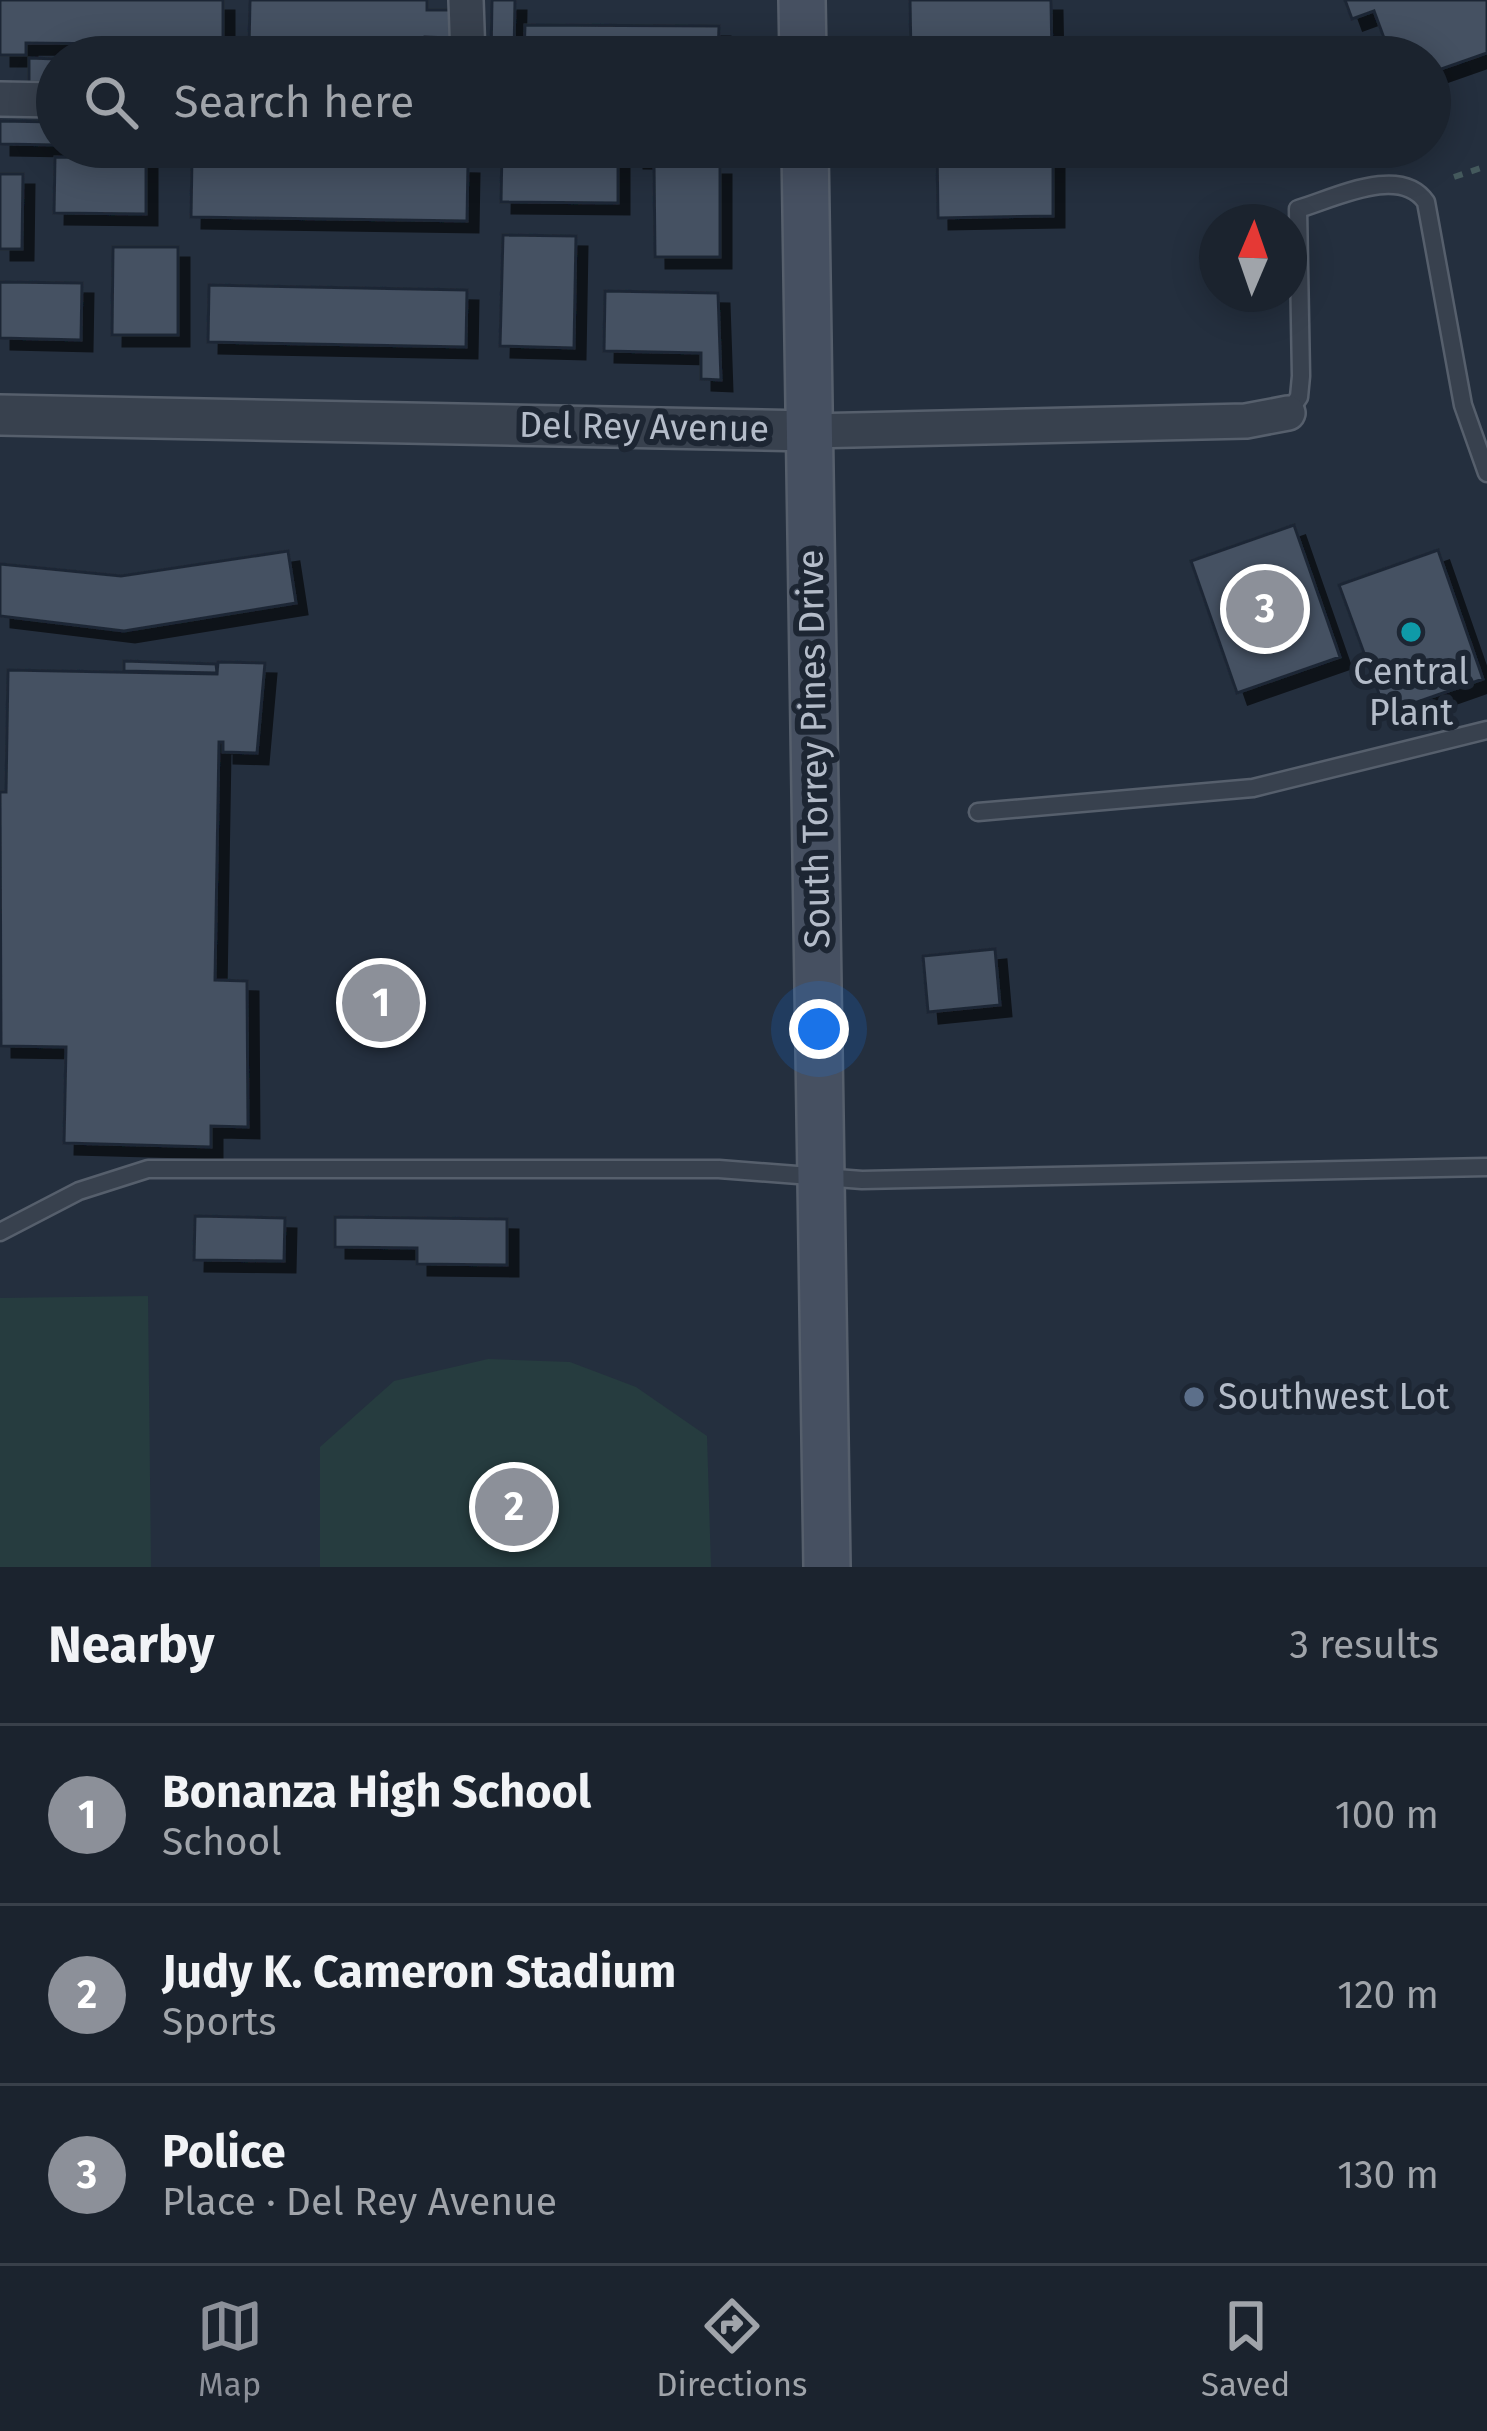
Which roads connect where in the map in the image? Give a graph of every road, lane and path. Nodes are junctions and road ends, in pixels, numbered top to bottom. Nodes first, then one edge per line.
1 (466, 0) edge
2 (802, 0) edge
3 (467, 36) edge
4 (803, 36) edge
5 (0, 99) edge
6 (36, 100) edge
7 (1487, 166) edge
8 (805, 168) edge
9 (1454, 177) dead end
10 (1288, 413) joint
11 (0, 415) edge
12 (808, 431) junction
13 (1487, 473) edge
14 (1487, 730) edge
15 (978, 812) dead end
16 (1487, 1167) edge
17 (821, 1176) junction
18 (0, 1232) edge
19 (827, 1567) edge

1 - 3 street
2 - 4 main road
5 - 6 street
7 - 9 path
8 - 12 main road, South Torrey Pines Drive
10 - 12 street, Del Rey Avenue
10 - 13 lane
11 - 12 street, Del Rey Avenue
12 - 17 main road, South Torrey Pines Drive
14 - 15 lane
16 - 17 lane
17 - 18 lane
17 - 19 main road, South Torrey Pines Drive

